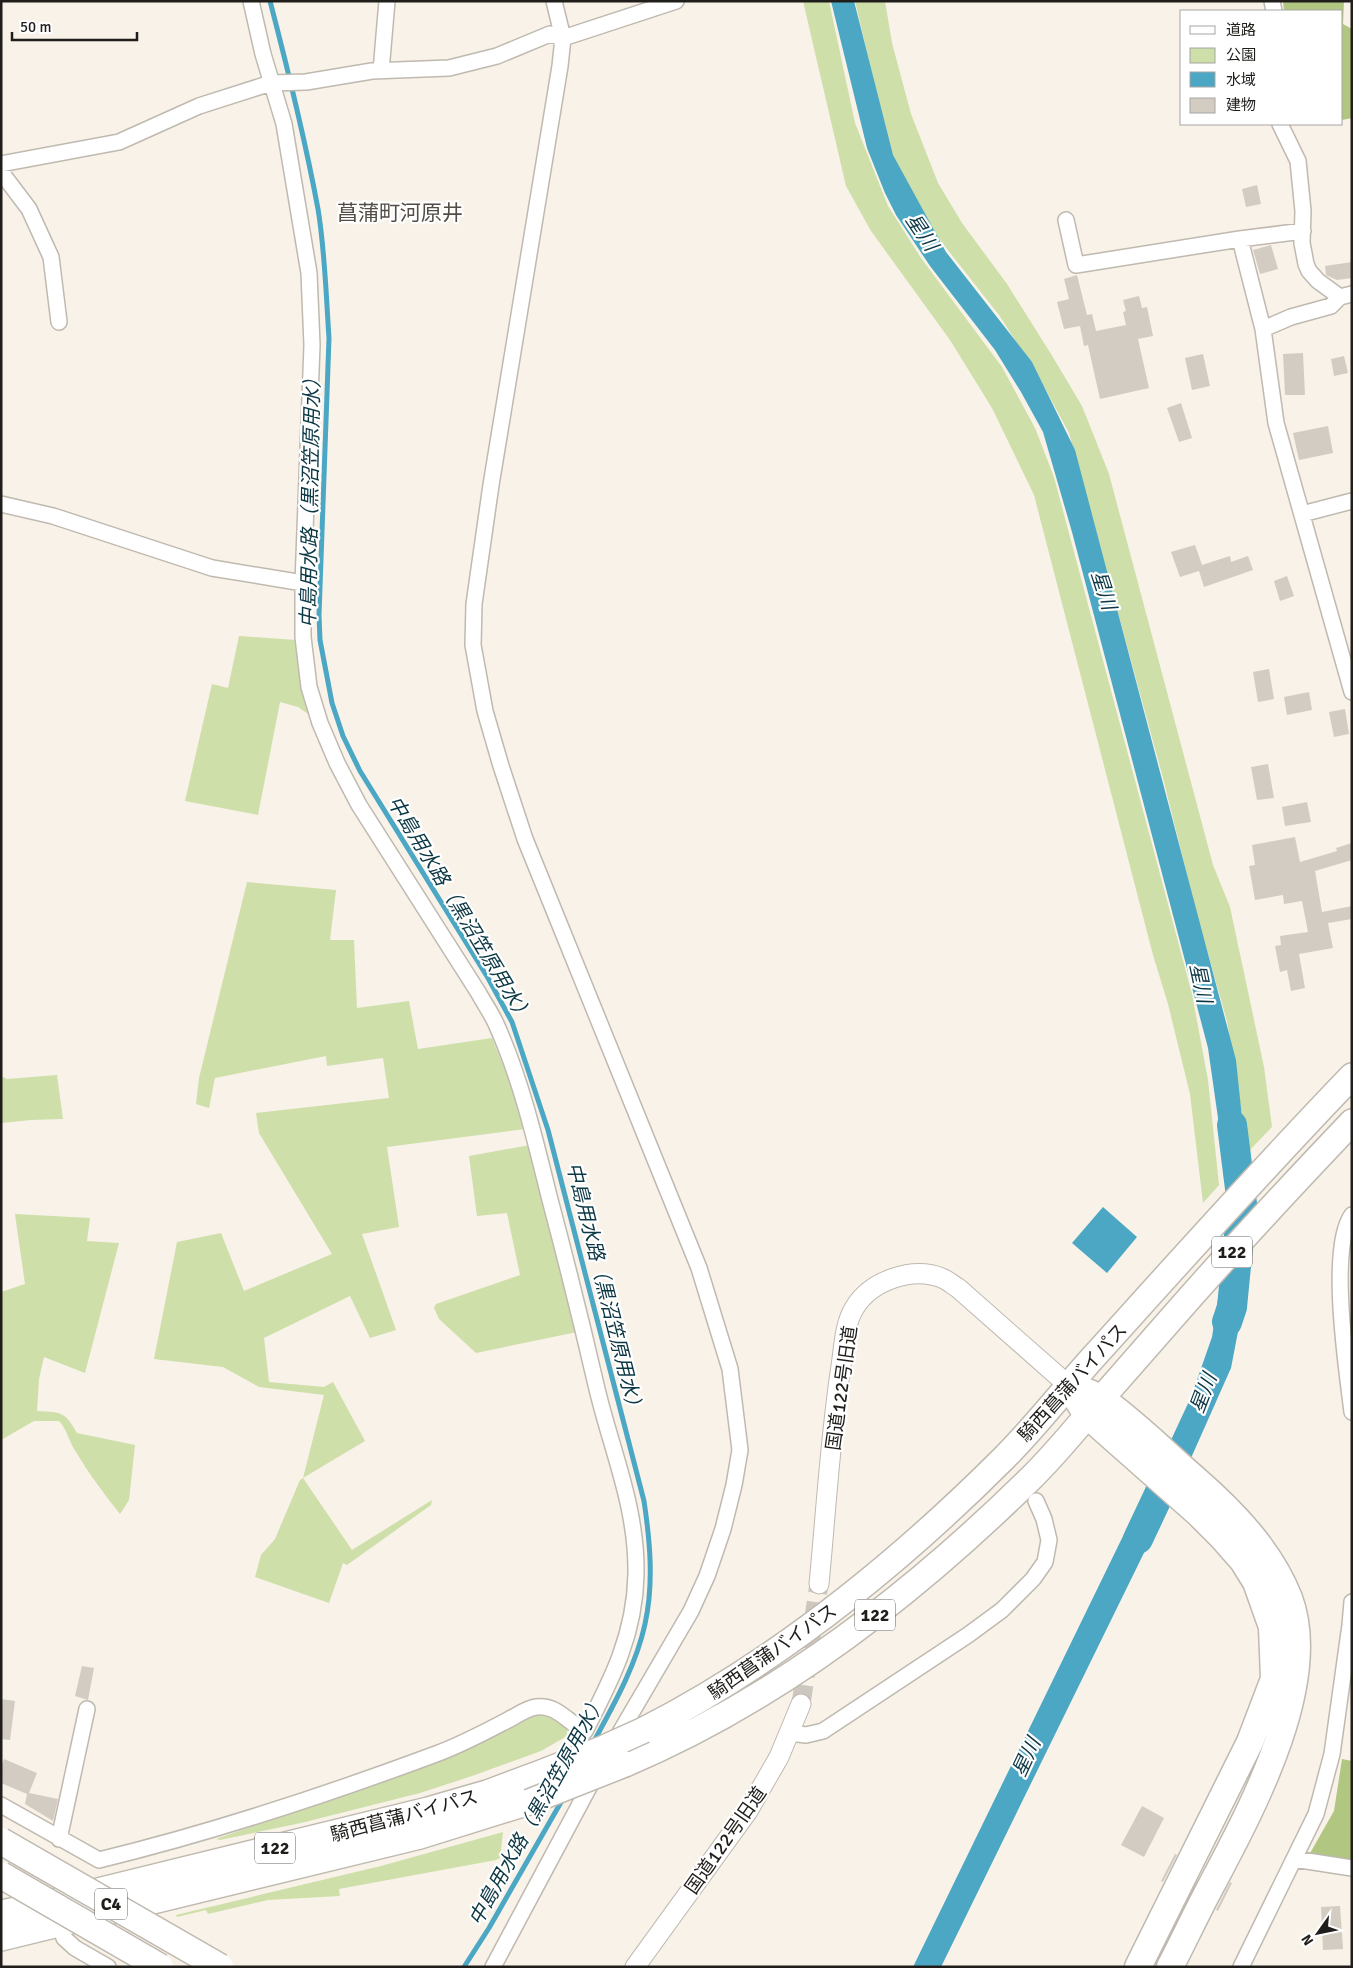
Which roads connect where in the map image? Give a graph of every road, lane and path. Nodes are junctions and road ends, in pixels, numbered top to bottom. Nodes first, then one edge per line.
1 (251, 1) edge
2 (387, 1) edge
3 (554, 1) edge
4 (676, 1) edge
5 (562, 38) junction
6 (381, 71) junction
7 (272, 83) junction
8 (1280, 125) edge
9 (1, 164) edge
10 (1, 172) edge
11 (1066, 220) dead end
12 (1303, 231) junction
13 (1240, 239) junction
14 (1346, 296) edge
15 (59, 322) dead end
16 (1263, 329) junction
17 (1352, 501) edge
18 (1, 504) edge
19 (1302, 514) junction
20 (303, 583) junction
21 (1352, 692) edge
22 (1352, 1076) edge
23 (1352, 1097) edge
24 (1352, 1122) edge
25 (1281, 1172) junction
26 (1352, 1215) edge
27 (1068, 1385) junction
28 (1094, 1407) junction
29 (1352, 1412) edge
30 (1036, 1501) dead end
31 (1204, 1503) junction
32 (820, 1584) tunnel mouth
33 (1352, 1602) edge
34 (801, 1704) tunnel mouth
35 (87, 1709) dead end
36 (790, 1733) junction
37 (1, 1805) edge
38 (59, 1839) junction
39 (1, 1841) edge
40 (1294, 1860) junction
41 (1352, 1868) edge
42 (1, 1875) edge
43 (1, 1913) edge
44 (60, 1924) junction
45 (1, 1938) edge
46 (108, 1967) edge
47 (160, 1967) edge
48 (220, 1967) edge
49 (493, 1967) edge
50 (635, 1967) edge
51 (1138, 1967) edge
52 (1170, 1967) edge
53 (1241, 1967) edge

1 - 7 street
2 - 6 street
3 - 5 street
4 - 5 street
5 - 6 street
5 - 49 street
6 - 7 street
7 - 9 street
7 - 20 street
8 - 12 street
10 - 15 street
11 - 13 street
12 - 13 street
12 - 14 street
13 - 16 street
14 - 16 street
16 - 19 street
17 - 19 street
18 - 20 street
19 - 21 street
20 - 38 street
22 - 25 highway, 騎西菖蒲バイパス / 122
23 - 25 highway
24 - 25 highway, 騎西菖蒲バイパス / 122
25 - 27 highway, 騎西菖蒲バイパス / 122
25 - 28 highway, 騎西菖蒲バイパス / 122
26 - 29 street
27 - 28 highway
27 - 32 street, 国道122号旧道
27 - 43 highway, 騎西菖蒲バイパス / 122, bridge
28 - 31 highway
28 - 44 highway, 騎西菖蒲バイパス / 122, bridge
30 - 36 street
31 - 51 highway
31 - 52 highway
33 - 40 street
34 - 36 street, 国道122号旧道
35 - 38 street
36 - 50 street, 国道122号旧道
37 - 38 street
39 - 48 highway, C4, bridge
40 - 41 street
40 - 53 street
42 - 47 highway, C4, bridge
44 - 45 highway, 騎西菖蒲バイパス / 122
44 - 46 street

